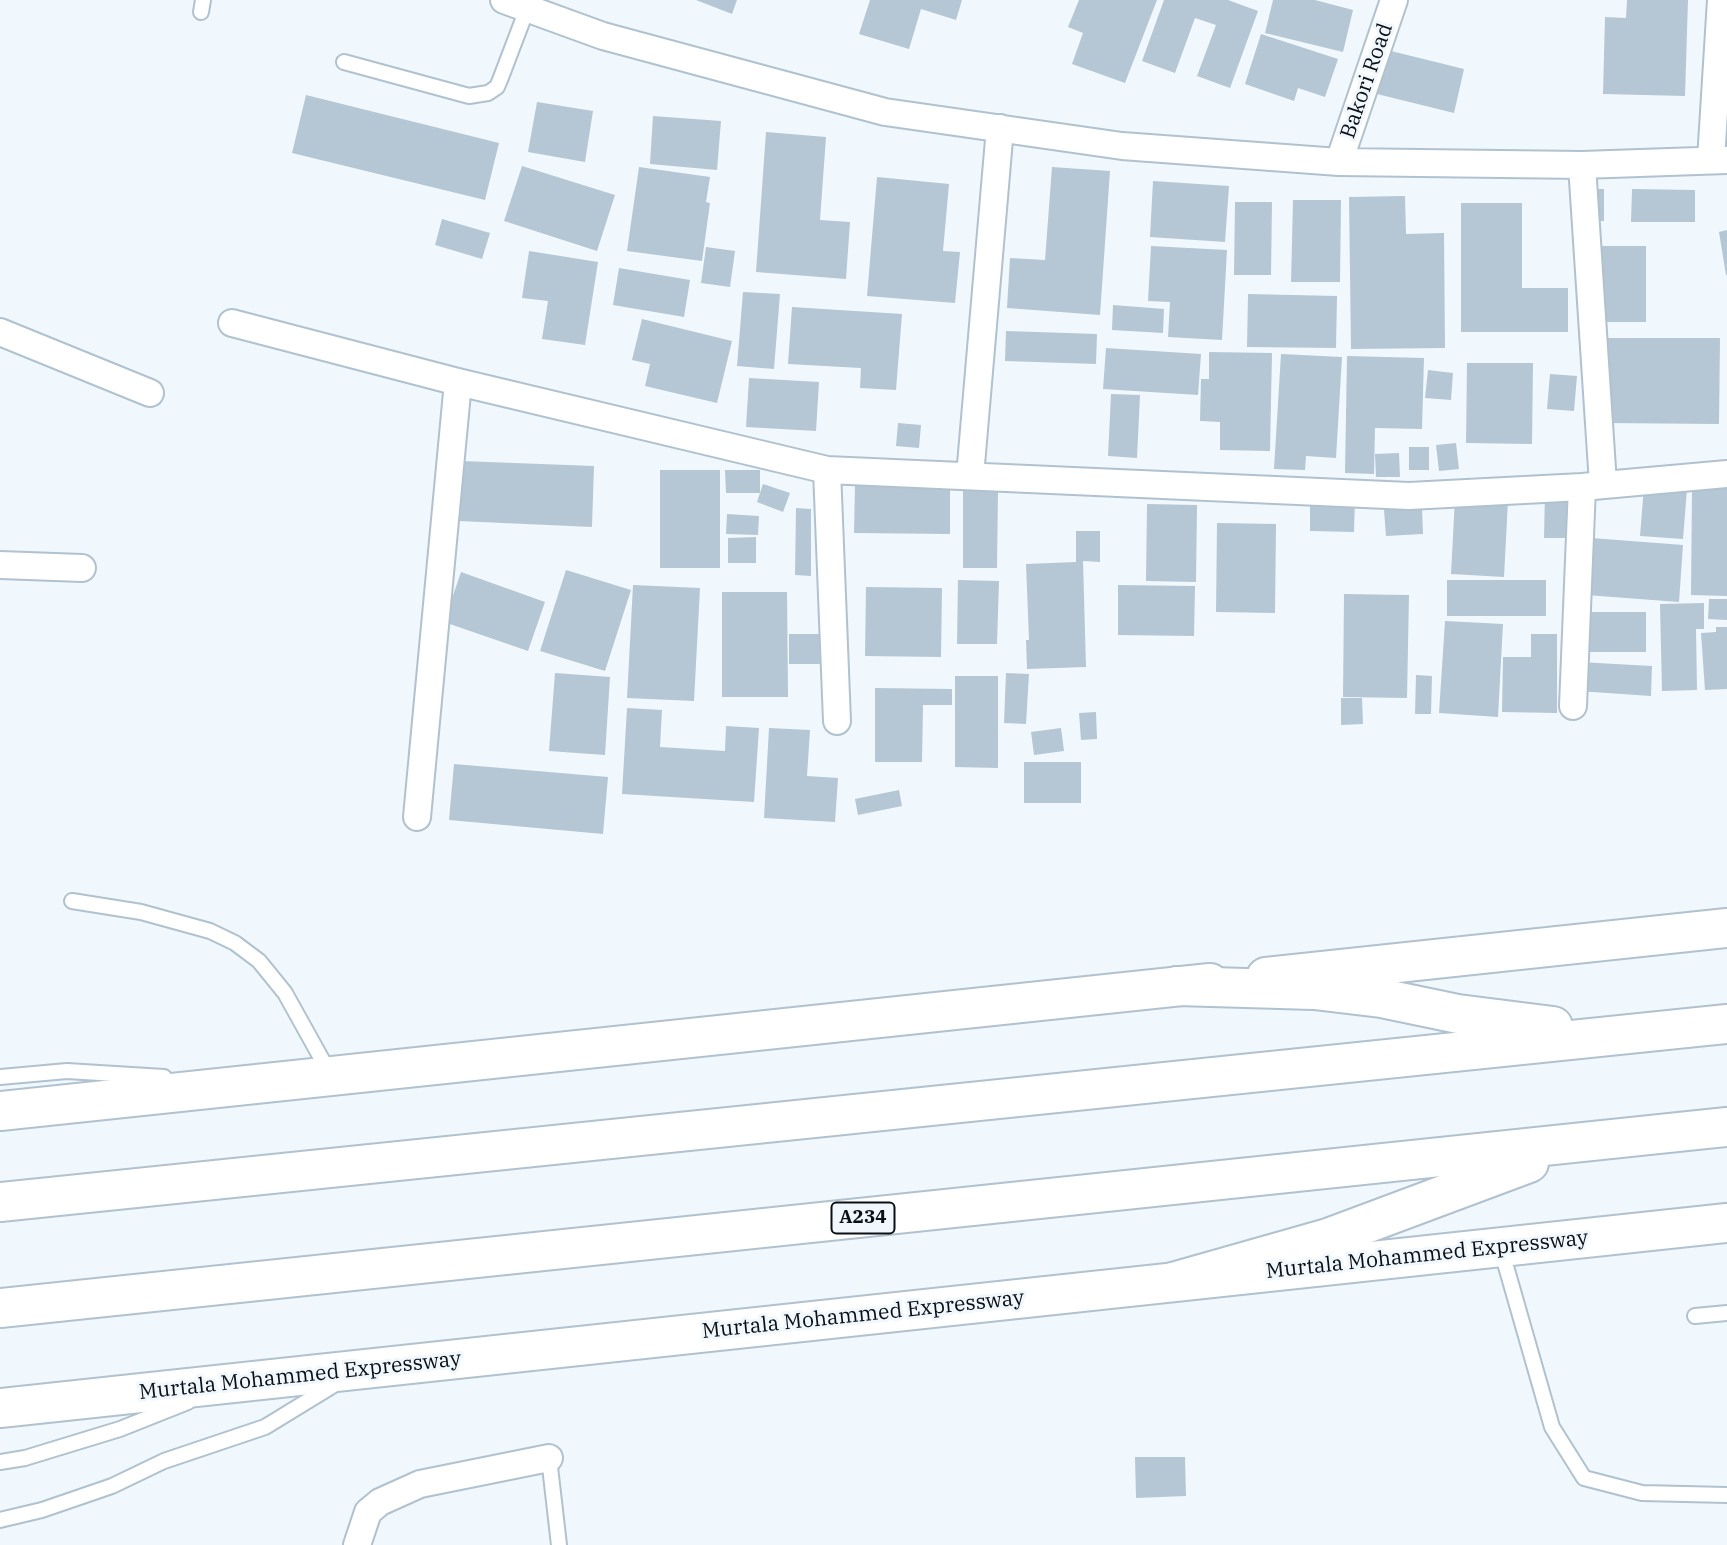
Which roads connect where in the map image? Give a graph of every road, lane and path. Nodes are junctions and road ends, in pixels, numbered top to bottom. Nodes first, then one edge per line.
1 (1394, 0) edge
2 (1721, 0) edge
3 (516, 4) edge
4 (344, 62) dead end
5 (1000, 128) junction
6 (1719, 160) edge
7 (1339, 162) junction
8 (1582, 165) junction
9 (232, 323) dead end
10 (0, 332) edge
11 (458, 382) junction
12 (150, 393) dead end
13 (827, 470) junction
14 (1727, 474) edge
15 (970, 476) junction
16 (1593, 485) junction
17 (0, 565) edge
18 (82, 568) dead end
19 (1573, 706) dead end
20 (837, 721) dead end
21 (417, 817) dead end
22 (72, 901) dead end
23 (1727, 928) edge
24 (1177, 986) junction
25 (1727, 1024) edge
26 (1667, 1030) junction
27 (331, 1076) junction
28 (0, 1077) edge
29 (260, 1083) junction
30 (0, 1111) edge
31 (1727, 1127) edge
32 (1593, 1141) junction
33 (0, 1202) edge
34 (1727, 1223) edge
35 (1500, 1247) junction
36 (1172, 1282) junction
37 (0, 1308) edge
38 (1727, 1313) edge
39 (1695, 1315) dead end
40 (359, 1370) junction
41 (237, 1382) junction
42 (0, 1408) edge
43 (549, 1458) joint
44 (0, 1462) edge
45 (1727, 1495) edge
46 (0, 1520) edge
47 (357, 1545) edge
48 (559, 1545) edge

1 - 7 street, Bakori Road
2 - 6 street
3 - 4 lane
3 - 5 street
5 - 7 street
5 - 15 street
6 - 8 street
7 - 8 street
8 - 16 street
9 - 11 street
10 - 12 street
11 - 13 street
11 - 21 street
13 - 15 street
13 - 20 street
14 - 16 street
15 - 16 street
16 - 19 street
17 - 18 street
22 - 27 lane
23 - 24 highway
24 - 26 highway
24 - 27 highway
25 - 26 highway
26 - 33 highway
27 - 29 highway
28 - 29 lane
29 - 30 highway
31 - 32 highway, A234
32 - 36 highway
32 - 37 highway, A234
34 - 35 highway, Murtala Mohammed Expressway
35 - 36 highway, Murtala Mohammed Expressway
35 - 45 lane
36 - 40 highway, Murtala Mohammed Expressway
38 - 39 lane
40 - 41 highway, Murtala Mohammed Expressway
40 - 46 lane
41 - 42 highway, Murtala Mohammed Expressway
41 - 44 lane
43 - 47 street
43 - 48 lane

